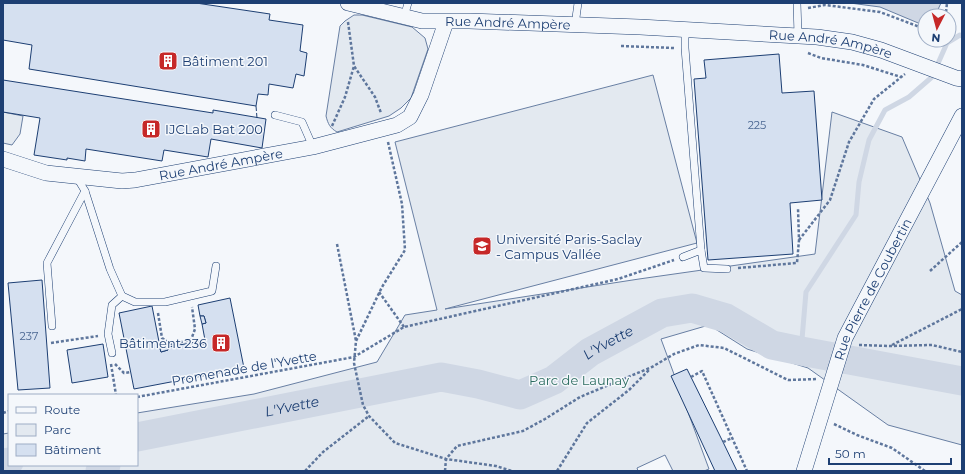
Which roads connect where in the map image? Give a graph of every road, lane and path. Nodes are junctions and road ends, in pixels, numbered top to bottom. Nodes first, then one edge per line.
1 (348, 3) edge
2 (578, 3) edge
3 (826, 4) edge
4 (797, 6) edge
5 (406, 10) edge
6 (348, 22) dead end
7 (446, 22) junction
8 (575, 25) junction
9 (917, 26) edge
10 (685, 30) junction
11 (798, 35) junction
12 (621, 46) dead end
13 (684, 48) junction
14 (802, 50) dead end
15 (354, 66) junction
16 (906, 73) dead end
17 (902, 78) junction
18 (962, 79) edge
19 (275, 114) dead end
20 (962, 116) edge
21 (384, 122) junction
22 (330, 130) dead end
23 (313, 147) junction
24 (3, 159) edge
25 (76, 176) junction
26 (85, 191) junction
27 (798, 208) dead end
28 (799, 240) junction
29 (962, 242) edge
30 (337, 244) dead end
31 (701, 250) junction
32 (683, 257) joint
33 (216, 266) dead end
34 (727, 269) joint
35 (930, 271) dead end
36 (379, 292) junction
37 (122, 296) junction
38 (191, 301) dead end
39 (157, 307) dead end
40 (962, 308) edge
41 (52, 326) dead end
42 (404, 327) junction
43 (108, 334) junction
44 (356, 341) junction
45 (51, 343) dead end
46 (859, 345) dead end
47 (889, 346) junction
48 (962, 352) edge
49 (111, 356) junction
50 (354, 358) junction
51 (652, 367) junction
52 (131, 372) dead end
53 (691, 377) dead end
54 (833, 378) junction
55 (116, 394) edge
56 (138, 397) edge
57 (369, 416) junction
58 (820, 420) junction
59 (732, 438) junction
60 (723, 442) dead end
61 (446, 459) junction
62 (305, 471) edge
63 (445, 471) edge
64 (512, 471) edge
65 (557, 471) edge
66 (748, 471) edge
67 (804, 471) edge
68 (925, 471) edge

1 - 5 street
2 - 8 lane
3 - 4 path
3 - 9 path
4 - 11 lane
5 - 7 street
6 - 15 path
7 - 8 street, Rue André Ampère
7 - 21 street, Rue André Ampère
8 - 10 street, Rue André Ampère
10 - 11 street, Rue André Ampère
10 - 13 lane
11 - 18 street, Rue André Ampère
12 - 13 path
13 - 31 lane
14 - 17 path
15 - 21 path
15 - 22 path
16 - 17 path
17 - 28 path
19 - 23 lane
20 - 54 street, Rue Pierre de Coubertin
21 - 23 street, Rue André Ampère
21 - 36 path
23 - 25 street, Rue André Ampère
24 - 25 street, Rue André Ampère
25 - 26 lane
26 - 37 lane
26 - 41 lane
27 - 28 path
28 - 34 path
29 - 35 path
30 - 44 path
31 - 32 lane
31 - 34 lane
32 - 42 path
33 - 37 lane
36 - 42 path
36 - 44 path
37 - 43 lane
38 - 39 path
40 - 47 path
42 - 50 path
43 - 45 path
43 - 49 lane
44 - 50 path
46 - 47 path
47 - 48 path
49 - 52 path
49 - 55 path
50 - 56 path, Promenade de l'Yvette
50 - 57 path
51 - 54 path
51 - 61 path
51 - 65 path
53 - 59 path
54 - 58 street, Rue Pierre de Coubertin
57 - 61 path
57 - 62 path
58 - 67 street, Rue Pierre de Coubertin
58 - 68 path
59 - 60 path
59 - 66 path
61 - 63 path
61 - 64 path

